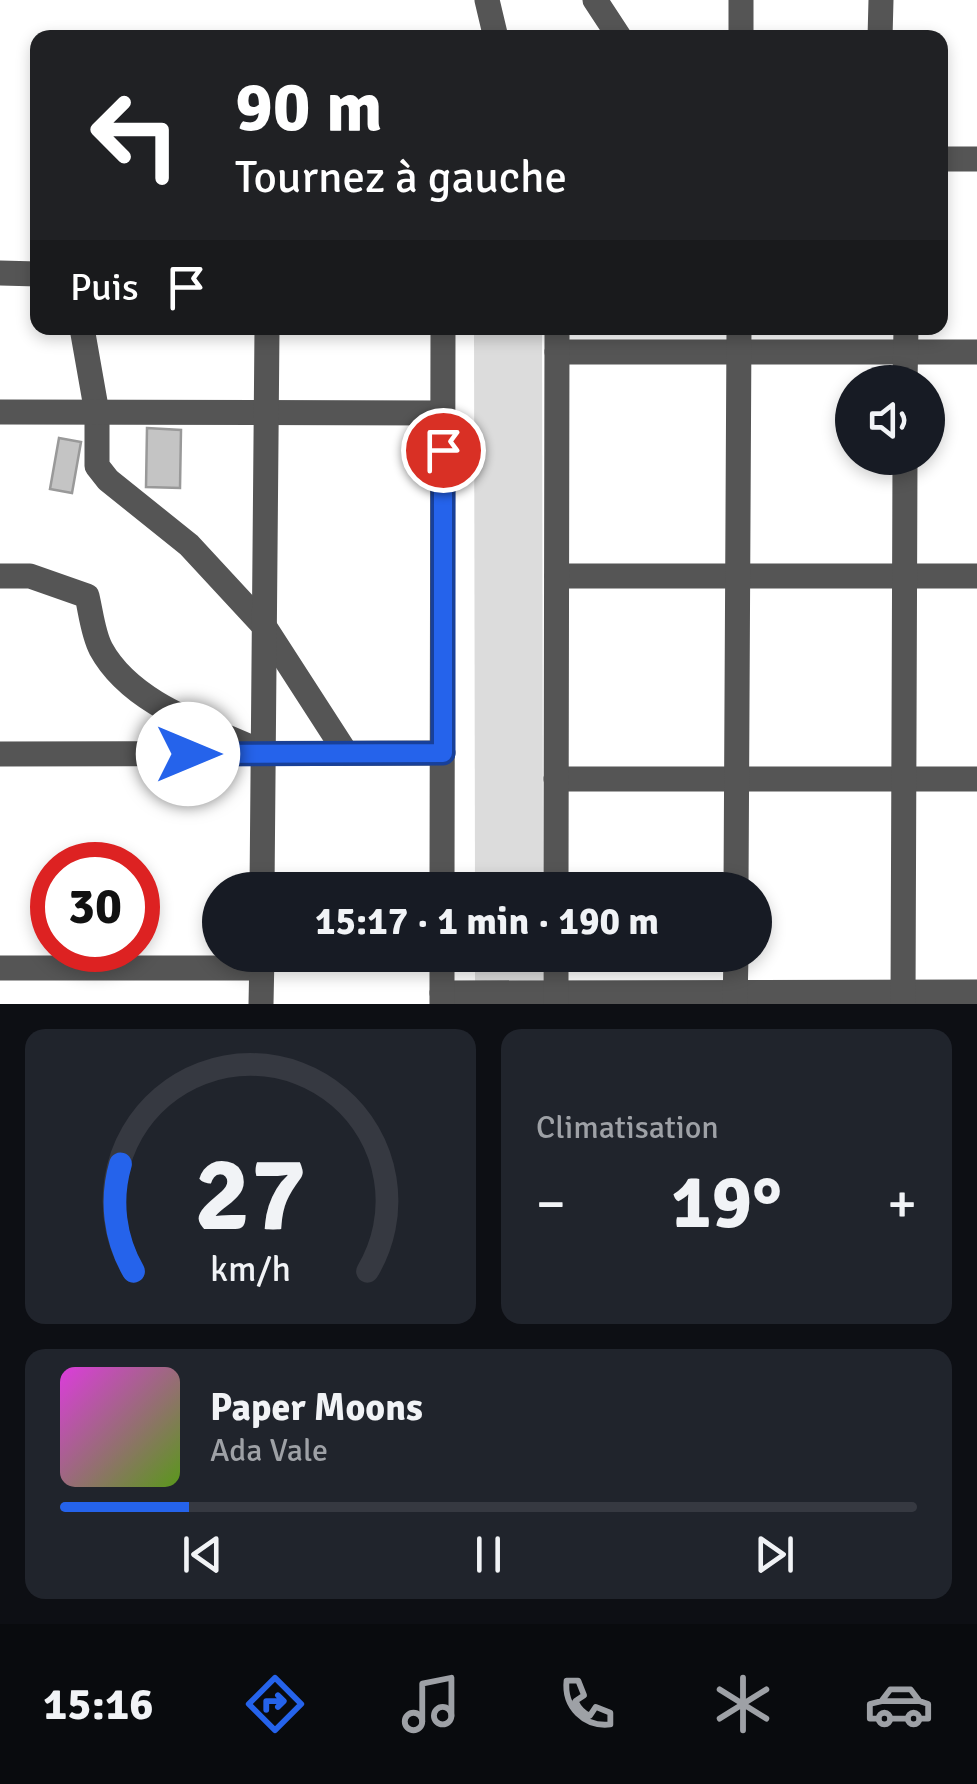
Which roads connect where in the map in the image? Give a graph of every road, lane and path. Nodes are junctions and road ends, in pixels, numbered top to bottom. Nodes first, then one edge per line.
1 (487, 0) edge
2 (595, 0) edge
3 (742, 0) edge
4 (881, 0) edge
5 (494, 30) edge
6 (615, 30) edge
7 (741, 30) edge
8 (880, 30) edge
9 (948, 159) edge
10 (977, 159) edge
11 (0, 273) edge
12 (30, 274) edge
13 (83, 335) edge
14 (267, 335) edge
15 (443, 335) edge
16 (556, 340) edge
17 (739, 340) edge
18 (906, 340) edge
19 (977, 352) edge
20 (0, 412) edge
21 (97, 412) junction
22 (266, 412) junction
23 (443, 413) junction
24 (905, 475) edge
25 (0, 576) edge
26 (556, 576) junction
27 (738, 576) junction
28 (905, 576) junction
29 (977, 576) edge
30 (264, 626) junction
31 (264, 753) junction
32 (346, 753) junction
33 (443, 753) junction
34 (0, 754) edge
35 (556, 779) junction
36 (737, 779) junction
37 (904, 779) junction
38 (977, 779) edge
39 (262, 872) edge
40 (442, 872) edge
41 (556, 872) edge
42 (736, 872) edge
43 (202, 963) edge
44 (0, 968) edge
45 (262, 972) edge
46 (442, 972) edge
47 (556, 972) edge
48 (736, 972) edge
49 (977, 992) edge
50 (442, 998) edge
51 (556, 998) edge
52 (736, 998) edge
53 (903, 998) edge
54 (262, 1004) edge

1 - 5 street
2 - 6 street
3 - 7 street
4 - 8 street
9 - 10 street
11 - 12 street
13 - 21 street
14 - 22 street
15 - 23 street
16 - 17 street
16 - 26 street
17 - 18 street
17 - 27 street
18 - 19 street
20 - 21 street
21 - 22 street
21 - 30 street
22 - 23 street
22 - 30 street
23 - 33 street
24 - 28 street
25 - 31 street
26 - 27 street
26 - 35 street
27 - 28 street
27 - 36 street
28 - 29 street
28 - 37 street
30 - 31 street
30 - 32 street
31 - 32 street
31 - 34 street
31 - 39 street
32 - 33 street
33 - 40 street
35 - 36 street
35 - 41 street
36 - 37 street
36 - 42 street
37 - 38 street
37 - 53 street
43 - 44 street
45 - 54 street
46 - 50 street
47 - 51 street
48 - 52 street
49 - 53 street
50 - 51 street
51 - 52 street
52 - 53 street

